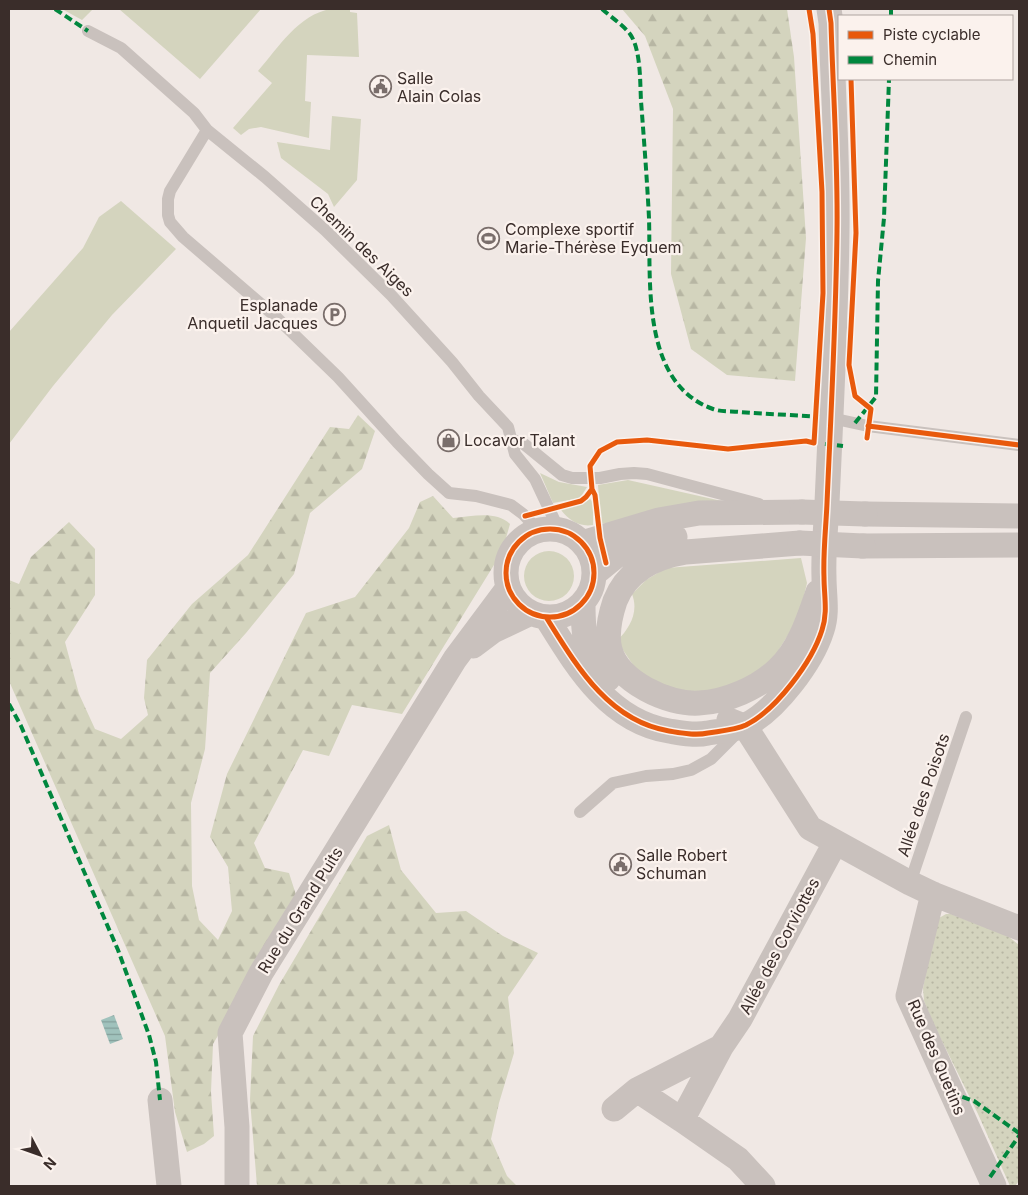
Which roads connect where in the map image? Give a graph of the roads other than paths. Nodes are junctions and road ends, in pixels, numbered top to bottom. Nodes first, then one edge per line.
1 (829, 9) edge
2 (88, 31) dead end
3 (207, 130) junction
4 (831, 418) junction
5 (511, 439) junction
6 (1019, 445) edge
7 (794, 512) junction
8 (1019, 516) edge
9 (549, 531) junction
10 (582, 543) junction
11 (800, 544) junction
12 (1019, 545) edge
13 (594, 574) junction
14 (824, 576) junction
15 (508, 588) junction
16 (583, 603) junction
17 (538, 615) junction
18 (804, 630) junction
19 (454, 659) junction
20 (966, 717) dead end
21 (744, 726) junction
22 (580, 812) dead end
23 (835, 843) junction
24 (910, 883) junction
25 (934, 894) junction
26 (1019, 928) edge
27 (721, 1047) junction
28 (636, 1090) junction
29 (160, 1100) dead end
30 (614, 1109) dead end
31 (682, 1120) junction
32 (169, 1186) edge
33 (237, 1186) edge
34 (763, 1186) edge
35 (994, 1186) edge

1 - 4 street
2 - 3 lane, Chemin des Aiges
3 - 5 lane, Chemin des Aiges
3 - 9 lane
4 - 6 lane
4 - 14 street
5 - 7 lane
5 - 9 lane, Chemin des Aiges
7 - 8 street, bridge
7 - 10 street
9 - 10 street
9 - 15 street
10 - 13 street
11 - 12 street, bridge
11 - 13 street
11 - 18 street
13 - 16 street
14 - 18 street
14 - 21 street
15 - 17 street
15 - 19 street, Rue du Grand Puits
16 - 17 street
16 - 21 street
17 - 19 street, Rue du Grand Puits
17 - 21 street
18 - 21 street
19 - 33 street, Rue du Grand Puits
20 - 24 lane, Allée des Poisots
21 - 22 lane
21 - 23 street
23 - 24 street
23 - 27 street, Allée des Corviottes
24 - 25 street
25 - 26 street
25 - 35 street, Rue des Quetins
27 - 28 street, Allée des Corviottes
27 - 31 street, Allée des Corviottes
28 - 30 street, Allée des Corviottes
28 - 31 street
29 - 32 street
31 - 34 street

